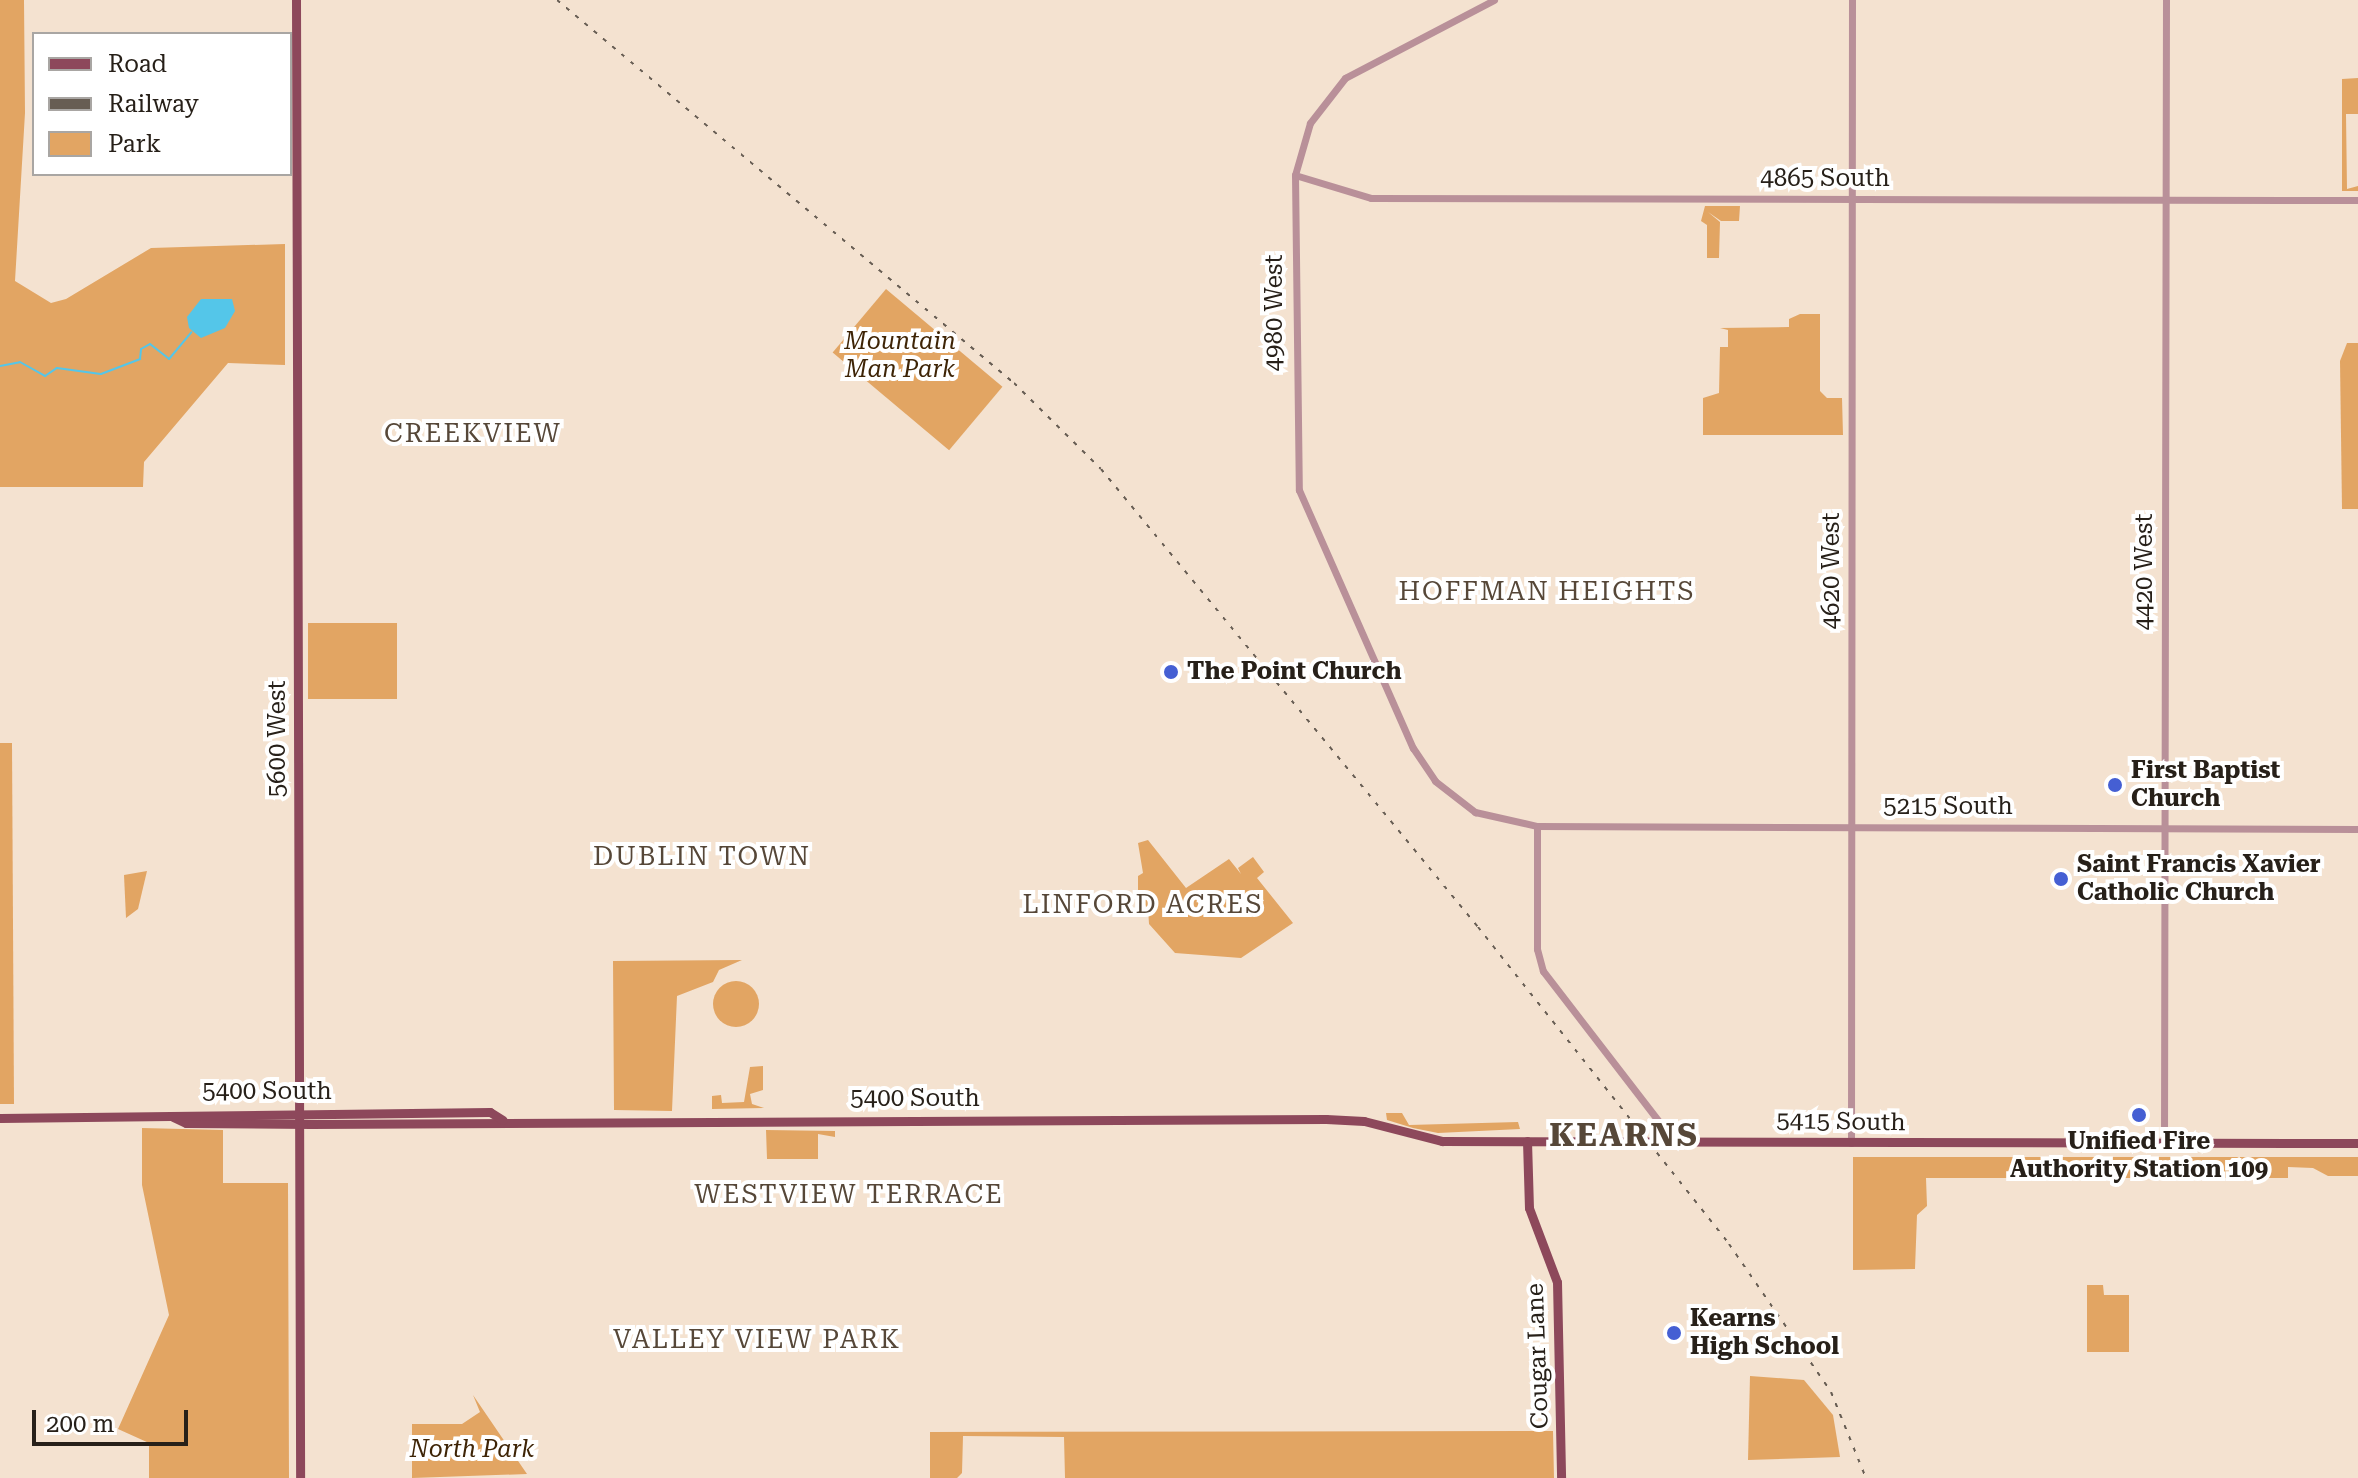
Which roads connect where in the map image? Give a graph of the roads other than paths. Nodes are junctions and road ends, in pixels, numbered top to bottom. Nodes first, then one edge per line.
1 (296, 0) edge
2 (1494, 0) edge
3 (1852, 0) edge
4 (2166, 0) edge
5 (1295, 175) junction
6 (1852, 199) junction
7 (2166, 200) junction
8 (2358, 200) edge
9 (1537, 826) junction
10 (2164, 826) junction
11 (1851, 827) junction
12 (2358, 829) edge
13 (299, 1112) junction
14 (173, 1117) junction
15 (0, 1118) edge
16 (1326, 1119) joint
17 (503, 1120) junction
18 (299, 1124) junction
19 (1673, 1140) junction
20 (1527, 1141) junction
21 (1851, 1143) junction
22 (2358, 1143) edge
23 (2164, 1144) junction
24 (300, 1478) edge
25 (1561, 1478) edge

1 - 13 main road, 5600 West
2 - 5 street, 4980 West
3 - 6 street, 4620 West
4 - 7 street, 4420 West
5 - 6 street, 4865 South
5 - 9 street, 4980 West
6 - 7 street, 4865 South
6 - 11 street, 4620 West
7 - 8 street, 4865 South
7 - 10 street, 4420 West
9 - 11 street, 5215 South
9 - 19 street
10 - 11 street, 5215 South
10 - 12 street, 5215 South
10 - 23 street, 4420 West
11 - 21 street, 4620 West
13 - 14 main road, 5400 South
13 - 17 main road, 5400 South
13 - 18 main road, 5600 West
14 - 15 main road, 5400 South
14 - 18 main road, 5400 South
16 - 17 main road, 5400 South
16 - 20 main road, 5415 South
17 - 18 main road, 5400 South
18 - 24 main road, 5600 West
19 - 20 main road, 5415 South
19 - 21 main road, 5415 South
20 - 25 main road, Cougar Lane
21 - 23 main road, 5415 South
22 - 23 main road, 5415 South

